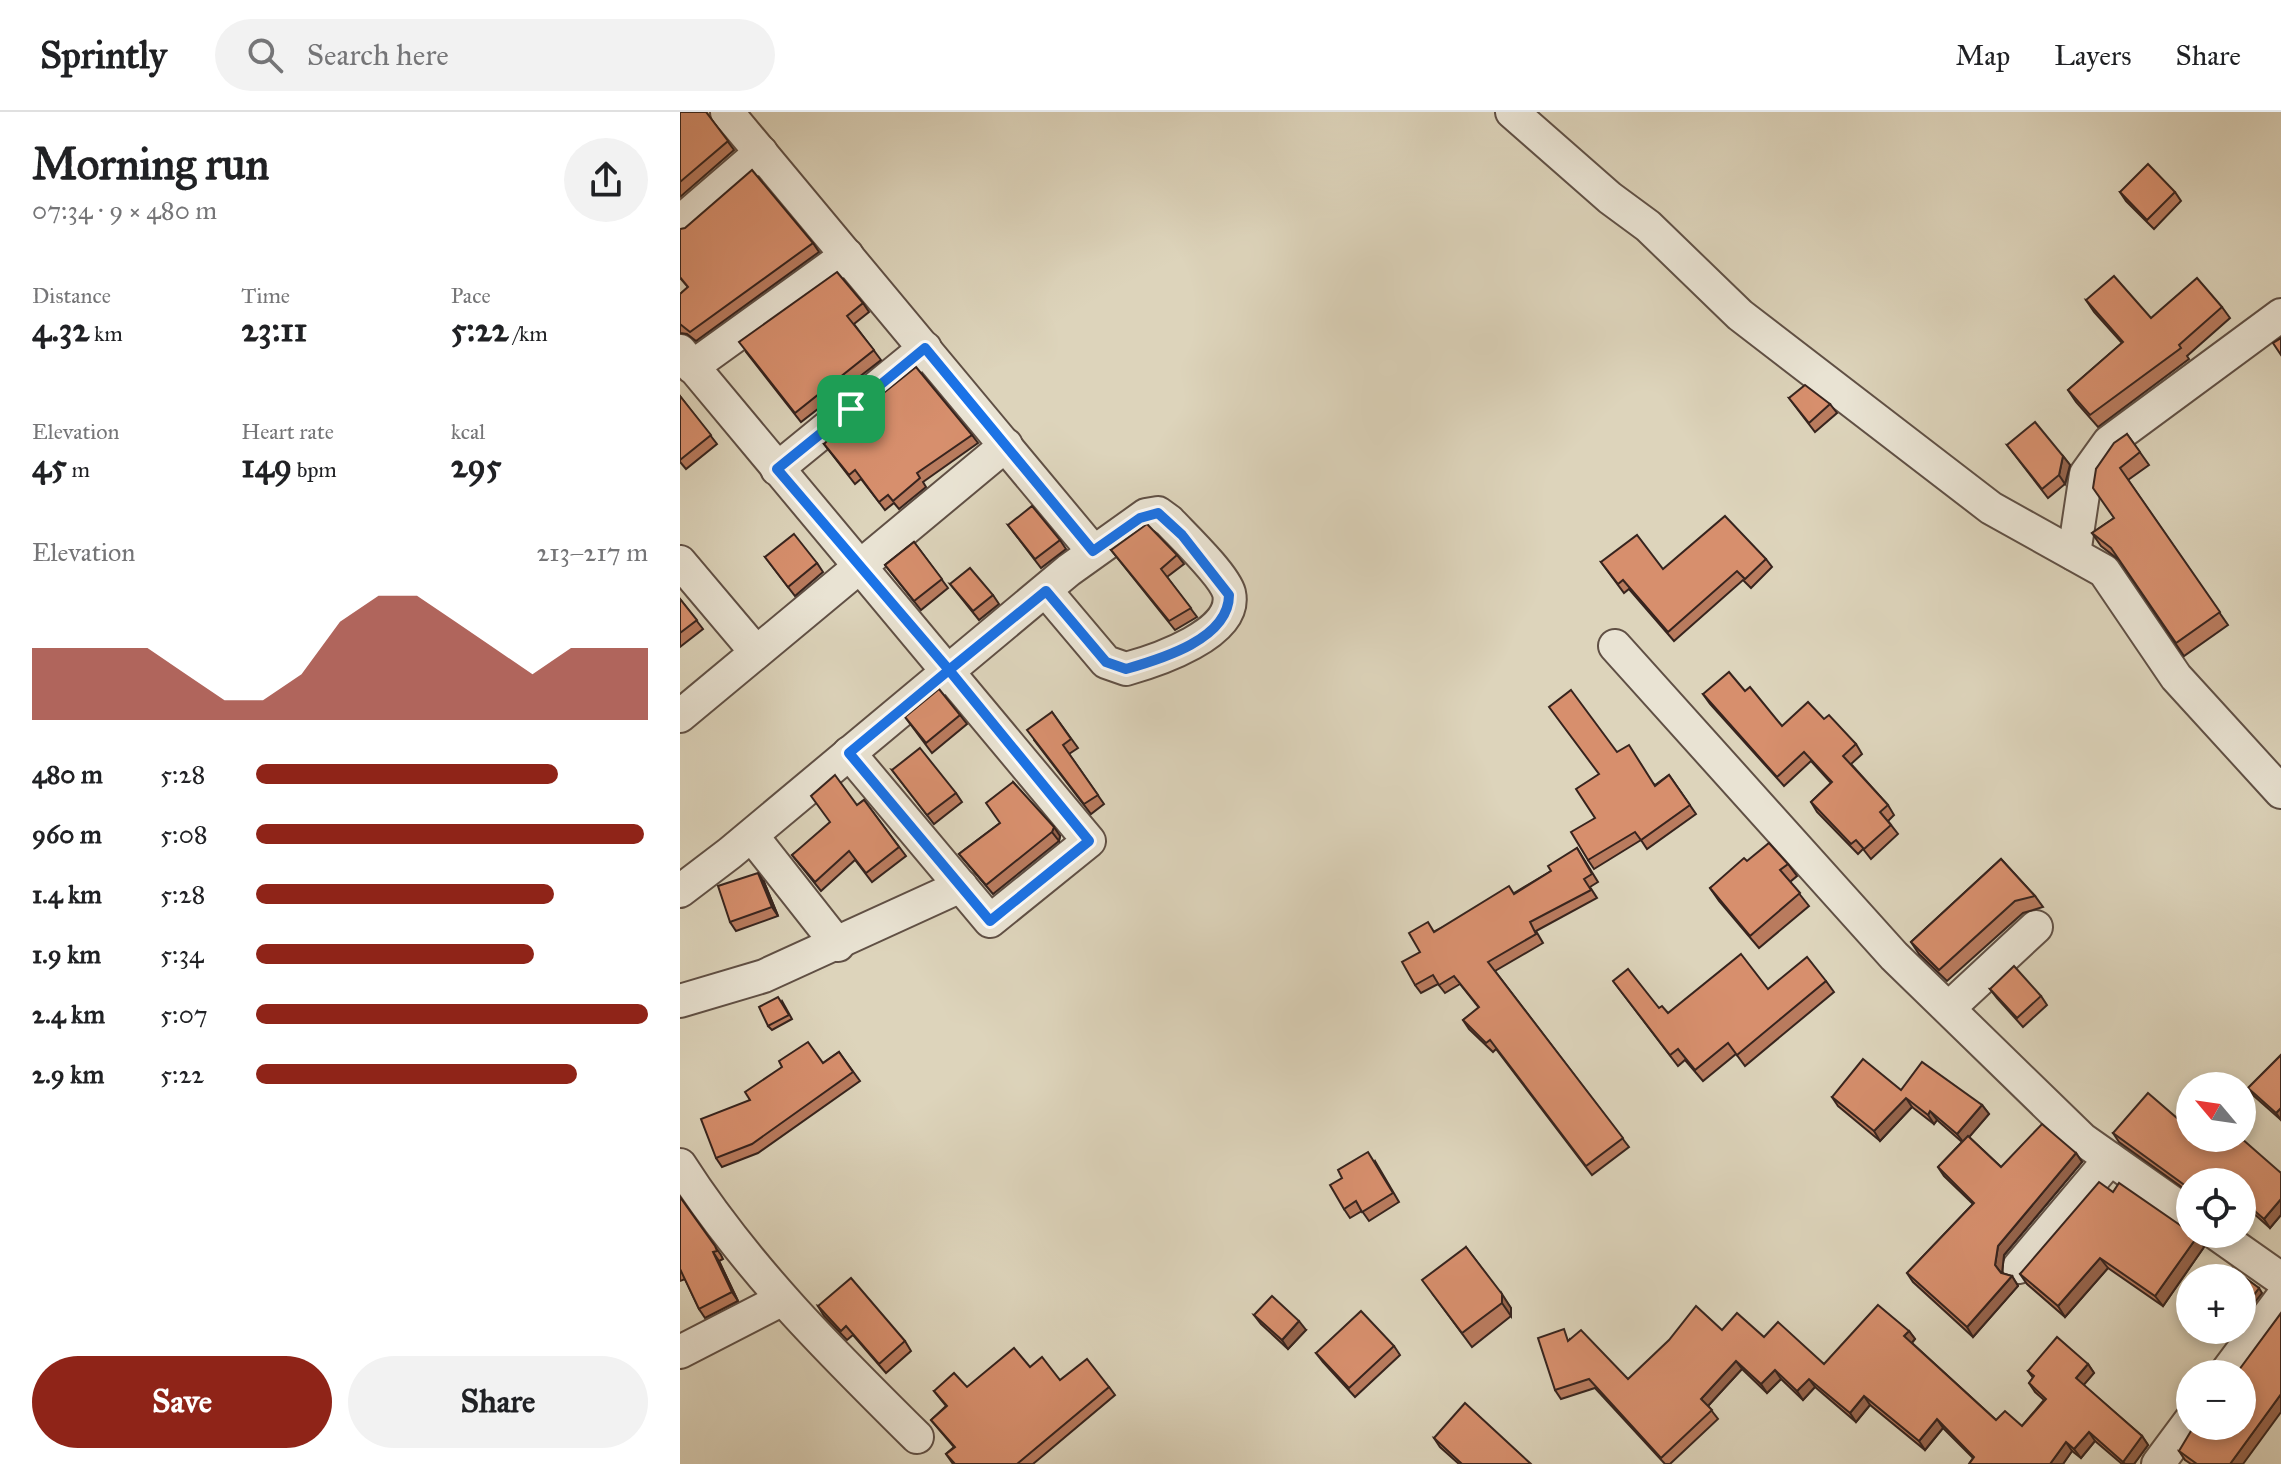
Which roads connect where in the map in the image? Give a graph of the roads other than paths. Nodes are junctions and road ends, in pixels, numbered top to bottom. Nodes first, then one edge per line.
1 (727, 112) edge
2 (1512, 112) edge
3 (761, 152) junction
4 (680, 222) edge
5 (847, 255) junction
6 (2281, 315) edge
7 (925, 348) junction
8 (686, 359) edge
9 (1006, 445) junction
10 (777, 469) junction
11 (1093, 551) junction
12 (2074, 554) junction
13 (680, 562) edge
14 (858, 568) junction
15 (1046, 591) junction
16 (1615, 646) dead end
17 (756, 652) junction
18 (949, 670) junction
19 (680, 716) edge
20 (849, 753) junction
21 (2281, 792) edge
22 (752, 836) junction
23 (961, 886) junction
24 (680, 891) edge
25 (2036, 927) dead end
26 (838, 945) junction
27 (680, 1001) edge
28 (1950, 1007) junction
29 (2110, 1159) junction
30 (680, 1165) edge
31 (2176, 1205) edge
32 (691, 1206) edge
33 (2237, 1248) edge
34 (2019, 1267) dead end
35 (2281, 1279) edge
36 (2281, 1299) edge
37 (781, 1300) junction
38 (680, 1352) edge
39 (2235, 1360) edge
40 (917, 1437) dead end
41 (2176, 1440) edge
42 (2158, 1464) edge

1 - 3 street
2 - 12 street
3 - 4 street
3 - 5 street
5 - 7 street
5 - 8 street
6 - 12 street
7 - 9 street
7 - 10 street
8 - 10 street
9 - 11 street
9 - 14 street
10 - 14 street
11 - 15 street
11 - 15 street
12 - 21 street
13 - 17 street
14 - 17 street
14 - 18 street
15 - 18 street
16 - 28 street
17 - 19 street
18 - 20 street
18 - 23 street
20 - 22 street
20 - 23 street
22 - 24 street
22 - 26 street
23 - 26 street
25 - 28 street
26 - 27 street
28 - 29 street
29 - 31 street
29 - 34 street
30 - 32 street
32 - 37 street
33 - 35 street
36 - 39 street
37 - 38 street
37 - 40 street
41 - 42 street

